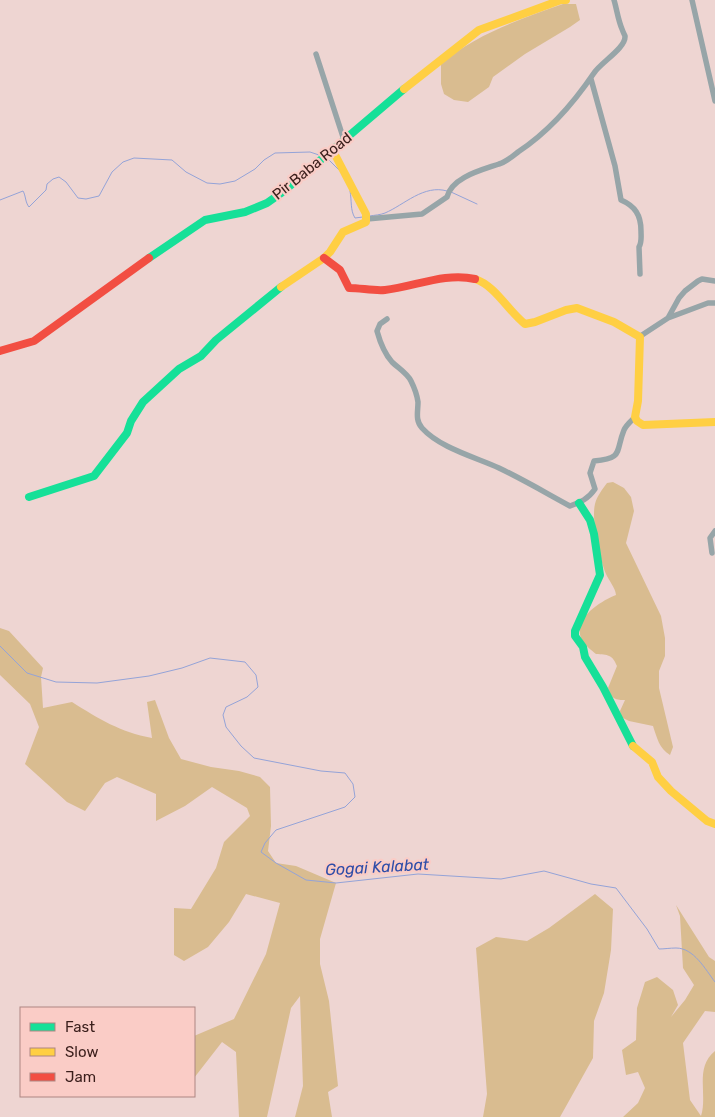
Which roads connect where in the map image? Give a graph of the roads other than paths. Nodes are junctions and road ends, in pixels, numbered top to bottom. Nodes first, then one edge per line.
1 (566, 0) edge
2 (614, 0) edge
3 (692, 0) edge
4 (316, 54) dead end
5 (591, 79) junction
6 (715, 101) edge
7 (344, 140) junction
8 (332, 149) junction
9 (367, 218) junction
10 (324, 258) junction
11 (640, 274) dead end
12 (715, 281) edge
13 (715, 303) edge
14 (668, 318) junction
15 (387, 319) dead end
16 (639, 336) junction
17 (0, 351) edge
18 (635, 417) junction
19 (715, 422) edge
20 (29, 497) dead end
21 (579, 503) junction
22 (715, 531) edge
23 (712, 554) dead end
24 (715, 824) edge

1 - 7 street, Pir Baba Road
2 - 5 street
3 - 6 street
4 - 7 street
5 - 9 street
5 - 11 street
7 - 8 street, Pir Baba Road
8 - 9 street
8 - 17 street, Pir Baba Road
9 - 10 street
10 - 16 street
10 - 20 street
12 - 14 street
13 - 14 street
14 - 16 street
15 - 21 street
16 - 18 street
18 - 19 street
18 - 21 street
21 - 24 street
22 - 23 street

